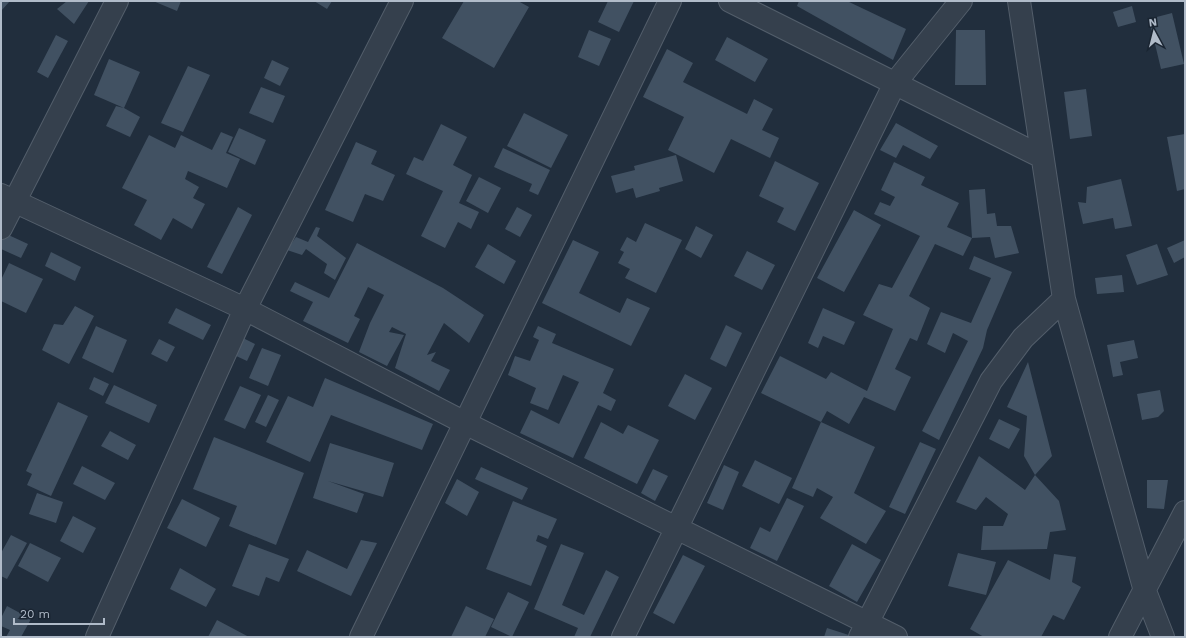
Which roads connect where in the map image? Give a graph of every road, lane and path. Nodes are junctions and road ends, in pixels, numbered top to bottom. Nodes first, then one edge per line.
1 (117, 1) edge
2 (402, 1) edge
3 (670, 1) edge
4 (730, 1) edge
5 (961, 1) edge
6 (1019, 1) edge
7 (895, 84) junction
8 (1042, 157) junction
9 (8, 198) edge
10 (1, 228) edge
11 (1064, 300) junction
12 (245, 309) junction
13 (465, 423) junction
14 (1185, 512) edge
15 (677, 527) junction
16 (1145, 591) junction
17 (864, 630) edge
18 (97, 637) edge
19 (361, 637) edge
20 (623, 637) edge
21 (896, 637) edge
22 (1120, 637) edge
23 (1163, 637) edge

1 - 9 street
2 - 12 street
3 - 13 street
4 - 7 street
5 - 7 street
6 - 8 street
7 - 8 street
7 - 15 street
8 - 11 street
9 - 10 street
9 - 12 street
11 - 16 street
11 - 17 street
12 - 13 street
12 - 18 street
13 - 15 street
13 - 19 street
14 - 16 street
15 - 17 street
15 - 20 street
16 - 22 street
16 - 23 street
17 - 21 street

